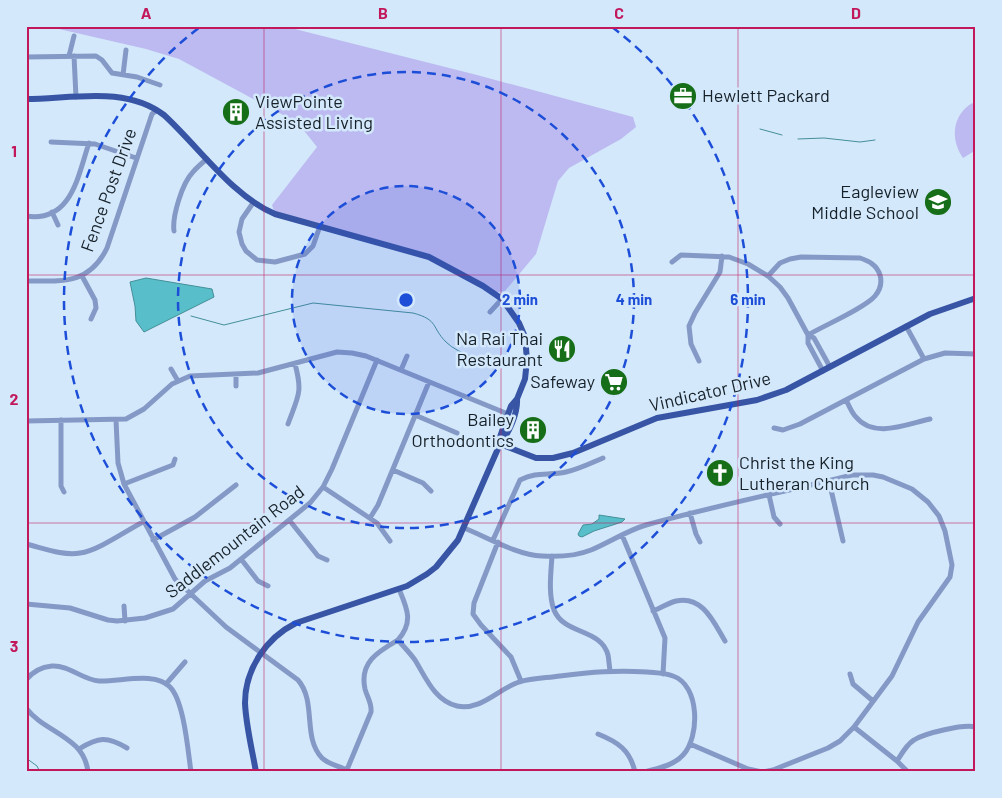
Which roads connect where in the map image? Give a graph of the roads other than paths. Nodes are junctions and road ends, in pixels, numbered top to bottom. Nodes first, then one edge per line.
1 (74, 36) dead end
2 (126, 50) dead end
3 (71, 56) junction
4 (26, 57) edge
5 (123, 74) junction
6 (160, 85) dead end
7 (76, 97) junction
8 (26, 99) edge
9 (157, 110) junction
10 (51, 142) dead end
11 (89, 143) junction
12 (136, 158) junction
13 (207, 159) junction
14 (253, 203) junction
15 (52, 212) junction
16 (26, 216) edge
17 (58, 225) dead end
18 (320, 226) junction
19 (174, 231) dead end
20 (722, 256) junction
21 (440, 262) junction
22 (672, 262) dead end
23 (437, 269) dead end
24 (82, 276) junction
25 (768, 276) junction
26 (26, 281) edge
27 (976, 298) edge
28 (502, 299) junction
29 (490, 312) dead end
30 (91, 319) dead end
31 (906, 326) junction
32 (808, 334) junction
33 (976, 354) edge
34 (406, 356) dead end
35 (924, 359) junction
36 (377, 360) junction
37 (698, 360) dead end
38 (295, 364) junction
39 (830, 367) junction
40 (171, 369) dead end
41 (401, 370) junction
42 (823, 371) junction
43 (236, 374) junction
44 (178, 381) junction
45 (429, 382) junction
46 (236, 386) dead end
47 (517, 399) junction
48 (846, 400) junction
49 (508, 414) junction
50 (416, 415) junction
51 (930, 419) dead end
52 (26, 420) edge
53 (61, 420) junction
54 (116, 420) junction
55 (288, 424) dead end
56 (774, 428) dead end
57 (457, 433) dead end
58 (500, 444) junction
59 (603, 458) dead end
60 (175, 459) dead end
61 (393, 470) junction
62 (830, 481) junction
63 (124, 484) junction
64 (236, 485) dead end
65 (323, 487) junction
66 (431, 490) dead end
67 (64, 492) dead end
68 (769, 496) junction
69 (690, 513) junction
70 (370, 518) junction
71 (290, 521) junction
72 (143, 522) junction
73 (780, 524) dead end
74 (464, 528) junction
75 (622, 534) junction
76 (153, 540) junction
77 (390, 541) dead end
78 (496, 541) junction
79 (844, 541) dead end
80 (700, 542) dead end
81 (26, 544) edge
82 (552, 556) junction
83 (241, 559) junction
84 (327, 560) dead end
85 (268, 586) dead end
86 (399, 589) junction
87 (192, 594) junction
88 (26, 604) edge
89 (124, 606) dead end
90 (653, 611) junction
91 (125, 621) junction
92 (398, 640) junction
93 (725, 641) dead end
94 (261, 652) junction
95 (185, 662) dead end
96 (610, 670) junction
97 (663, 674) junction
98 (850, 674) dead end
99 (26, 680) edge
100 (521, 682) junction
101 (166, 684) junction
102 (873, 701) junction
103 (26, 708) edge
104 (854, 727) junction
105 (975, 727) edge
106 (598, 734) dead end
107 (690, 744) junction
108 (127, 748) dead end
109 (79, 749) junction
110 (897, 761) junction
111 (347, 771) edge
112 (88, 772) edge
113 (191, 772) edge
114 (256, 772) edge
115 (635, 772) edge
116 (645, 772) edge
117 (757, 772) edge
118 (763, 772) edge
119 (908, 772) edge

1 - 3 street
2 - 5 street
3 - 4 street
3 - 5 street
3 - 7 street
5 - 6 street
7 - 8 main road
7 - 9 main road
9 - 12 street, Fence Post Drive
9 - 13 main road
10 - 11 street
11 - 12 street
11 - 15 street
12 - 24 street, Fence Post Drive
13 - 14 main road
13 - 19 street
14 - 18 main road
14 - 18 street
15 - 16 street
15 - 17 street
18 - 21 main road
20 - 22 street
20 - 25 street
20 - 37 street
21 - 23 street
21 - 28 main road
24 - 26 street
24 - 30 street
25 - 32 street
25 - 32 street
27 - 31 main road, Vindicator Drive
28 - 29 street
28 - 47 main road
31 - 35 street
31 - 39 main road, Vindicator Drive
32 - 39 street
32 - 42 street
33 - 35 street
34 - 41 street
35 - 48 street
36 - 38 street
36 - 41 street
36 - 65 street, Saddlemountain Road
38 - 43 street
38 - 55 street
39 - 42 main road, Vindicator Drive
40 - 44 street
41 - 45 street
42 - 58 main road, Vindicator Drive
43 - 44 street
43 - 46 street
44 - 54 street
45 - 49 street
45 - 50 street
47 - 49 main road
47 - 58 main road
48 - 51 street
48 - 56 street
49 - 58 main road
50 - 57 street
50 - 61 street
52 - 53 street
53 - 54 street
53 - 67 street
54 - 63 street
58 - 74 main road
59 - 78 street
60 - 63 street
61 - 66 street
61 - 70 street
62 - 68 street
62 - 79 street
62 - 102 street
63 - 72 street
64 - 76 street
65 - 70 street
65 - 71 street, Saddlemountain Road
68 - 69 street
68 - 73 street
69 - 75 street
69 - 80 street
70 - 77 street
71 - 83 street, Saddlemountain Road
71 - 84 street
72 - 76 street
72 - 81 street
74 - 78 street
74 - 86 main road
75 - 82 street
75 - 90 street
76 - 87 street
78 - 82 street
78 - 100 street
82 - 96 street
83 - 85 street
83 - 87 street, Saddlemountain Road
86 - 92 street
86 - 94 main road
87 - 91 street, Saddlemountain Road
87 - 94 street
88 - 91 street, Saddlemountain Road
89 - 91 street
90 - 93 street
90 - 97 street
92 - 100 street
92 - 111 street
94 - 111 street
94 - 114 main road
95 - 101 street
96 - 97 street
96 - 100 street
97 - 107 street
98 - 102 street
99 - 101 street
101 - 113 street
102 - 104 street
103 - 109 street
104 - 110 street
104 - 118 street
105 - 110 street
106 - 115 street
107 - 116 street
107 - 117 street
108 - 109 street
109 - 112 street
110 - 119 street
117 - 118 street

